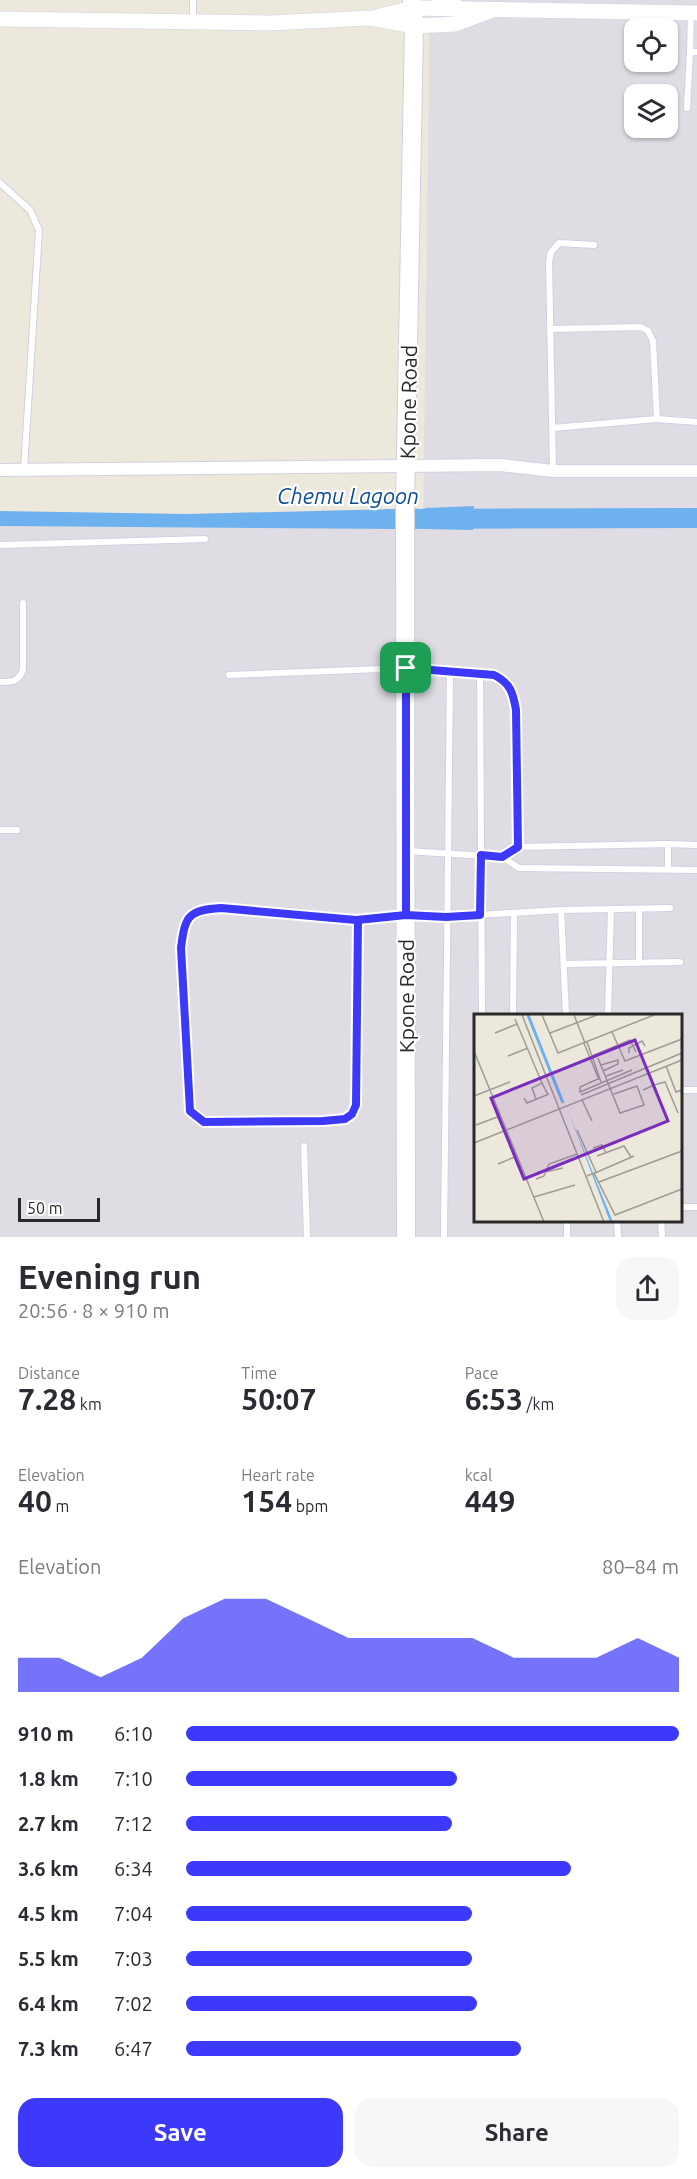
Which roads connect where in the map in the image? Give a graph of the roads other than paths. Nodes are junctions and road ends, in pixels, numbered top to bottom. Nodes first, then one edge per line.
1 (193, 0) edge
2 (412, 4) edge
3 (448, 4) edge
4 (539, 5) edge
5 (627, 6) edge
6 (493, 10) junction
7 (694, 13) edge
8 (370, 18) junction
9 (0, 19) edge
10 (193, 22) junction
11 (414, 26) junction
12 (693, 52) edge
13 (687, 108) dead end
14 (0, 183) edge
15 (594, 245) dead end
16 (550, 329) junction
17 (657, 419) junction
18 (697, 422) edge
19 (552, 428) junction
20 (407, 466) junction
21 (0, 470) edge
22 (24, 470) junction
23 (553, 471) junction
24 (697, 471) edge
25 (205, 539) dead end
26 (0, 545) edge
27 (23, 603) dead end
28 (406, 668) junction
29 (450, 671) junction
30 (480, 673) junction
31 (229, 675) dead end
32 (0, 682) edge
33 (0, 830) edge
34 (17, 830) dead end
35 (668, 844) junction
36 (697, 845) edge
37 (518, 847) junction
38 (406, 850) junction
39 (450, 853) junction
40 (481, 855) junction
41 (502, 857) junction
42 (668, 870) junction
43 (697, 870) edge
44 (670, 908) dead end
45 (611, 909) junction
46 (639, 909) junction
47 (561, 910) junction
48 (514, 913) junction
49 (406, 915) junction
50 (480, 915) junction
51 (446, 917) junction
52 (358, 920) junction
53 (680, 962) dead end
54 (610, 963) junction
55 (639, 963) junction
56 (564, 964) junction
57 (482, 1014) edge
58 (513, 1014) edge
59 (566, 1014) edge
60 (608, 1014) edge
61 (304, 1146) dead end
62 (617, 1222) edge
63 (661, 1222) edge
64 (307, 1237) edge
65 (406, 1237) edge
66 (444, 1237) edge
67 (618, 1237) edge
68 (662, 1237) edge

1 - 10 lane
2 - 3 street
2 - 8 street
2 - 11 main road, Kpone Road
3 - 6 street
4 - 5 street
4 - 6 street
5 - 7 street
6 - 11 street
7 - 12 lane
8 - 10 street
8 - 11 street
9 - 10 street
11 - 20 main road, Kpone Road
12 - 13 lane
14 - 22 lane
15 - 16 lane
16 - 17 lane
16 - 19 lane
17 - 18 lane
17 - 19 lane
19 - 23 lane
20 - 22 street
20 - 23 street
20 - 28 main road, Kpone Road
21 - 22 street
23 - 24 street
25 - 26 lane
27 - 32 lane
28 - 29 lane
28 - 31 lane
28 - 38 main road, Kpone Road
29 - 30 lane
29 - 39 lane
30 - 37 lane
30 - 40 lane
33 - 34 lane
35 - 36 lane
35 - 37 lane
35 - 42 lane
37 - 41 lane
38 - 39 lane
38 - 49 main road, Kpone Road
39 - 40 lane
39 - 51 lane
40 - 41 lane
40 - 50 lane
41 - 42 lane
42 - 43 lane
44 - 46 lane
45 - 46 lane
45 - 47 lane
45 - 54 lane
46 - 55 lane
47 - 48 lane
47 - 56 lane
48 - 50 lane
48 - 58 lane
49 - 51 lane
49 - 52 lane
49 - 65 main road, Kpone Road
50 - 51 lane
50 - 57 lane
51 - 66 lane
52 - 52 lane
53 - 55 lane
54 - 55 lane
54 - 56 lane
54 - 60 lane
56 - 59 lane
61 - 64 lane
62 - 67 lane
63 - 68 lane

